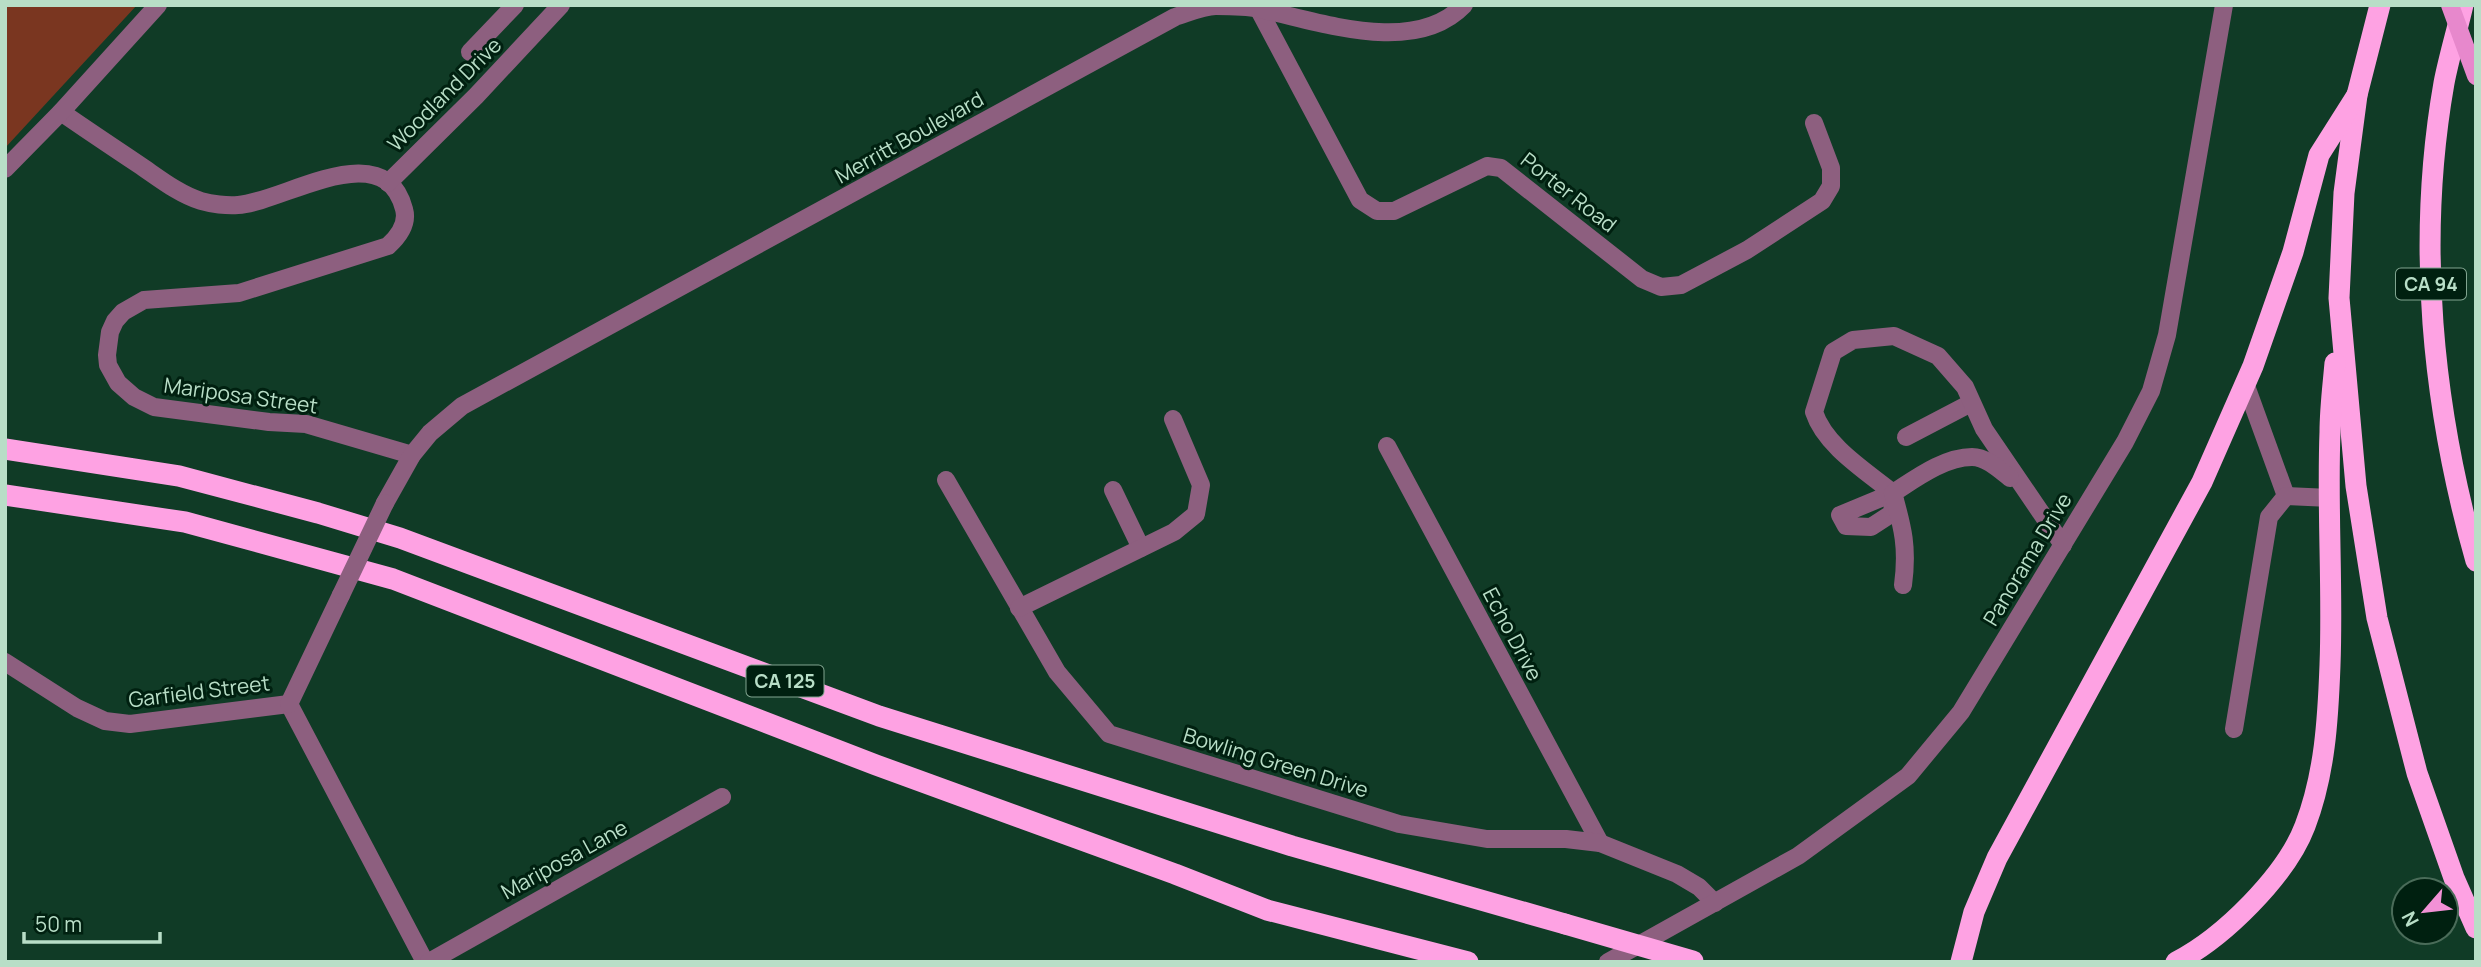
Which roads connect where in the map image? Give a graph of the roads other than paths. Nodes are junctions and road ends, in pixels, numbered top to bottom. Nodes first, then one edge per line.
1 (158, 5) edge
2 (515, 5) edge
3 (561, 5) edge
4 (1464, 5) edge
5 (2224, 5) edge
6 (2380, 5) edge
7 (2450, 5) edge
8 (2463, 5) edge
9 (1258, 8) junction
10 (470, 52) dead end
11 (2476, 76) edge
12 (2357, 94) junction
13 (61, 112) junction
14 (1814, 123) dead end
15 (5, 169) edge
16 (388, 183) junction
17 (2339, 298) junction
18 (2245, 383) junction
19 (1971, 403) junction
20 (1173, 419) dead end
21 (1906, 438) dead end
22 (1387, 446) dead end
23 (5, 449) edge
24 (412, 455) junction
25 (946, 480) dead end
26 (1113, 490) dead end
27 (2026, 491) junction
28 (5, 495) edge
29 (2286, 496) junction
30 (1894, 497) junction
31 (2330, 498) junction
32 (2063, 545) junction
33 (1141, 548) junction
34 (2476, 561) edge
35 (1903, 585) dead end
36 (1019, 608) junction
37 (5, 662) edge
38 (289, 704) junction
39 (2234, 729) dead end
40 (722, 797) dead end
41 (1600, 843) junction
42 (1715, 902) junction
43 (2476, 928) edge
44 (427, 962) edge
45 (1468, 962) edge
46 (1608, 962) edge
47 (1696, 962) edge
48 (1961, 962) edge
49 (2176, 962) edge

1 - 13 street
2 - 10 street
3 - 16 street, Woodland Drive
4 - 9 street, Merritt Boulevard
5 - 32 street, Panorama Drive
6 - 12 highway
7 - 11 main road, bridge
8 - 34 highway, CA 94
9 - 14 street, Porter Road
9 - 24 street, Merritt Boulevard
12 - 17 highway
12 - 18 highway
13 - 15 street
13 - 16 street
16 - 24 street, Mariposa Street
17 - 31 highway
17 - 43 highway
18 - 29 street
18 - 48 highway
19 - 21 street
19 - 27 street
19 - 30 street
20 - 33 street
22 - 41 street, Echo Drive
23 - 47 highway, CA 125, bridge
24 - 38 street, bridge
25 - 36 street, Bowling Green Drive
26 - 33 street
27 - 30 street
27 - 32 street
28 - 45 highway, CA 125
29 - 31 street
29 - 39 street
30 - 35 street
31 - 49 highway
32 - 42 street, Panorama Drive
33 - 36 street
36 - 41 street, Bowling Green Drive
37 - 38 street, Garfield Street
38 - 44 street
40 - 44 street, Mariposa Lane
41 - 42 street, Bowling Green Drive
42 - 46 street, Panorama Drive

